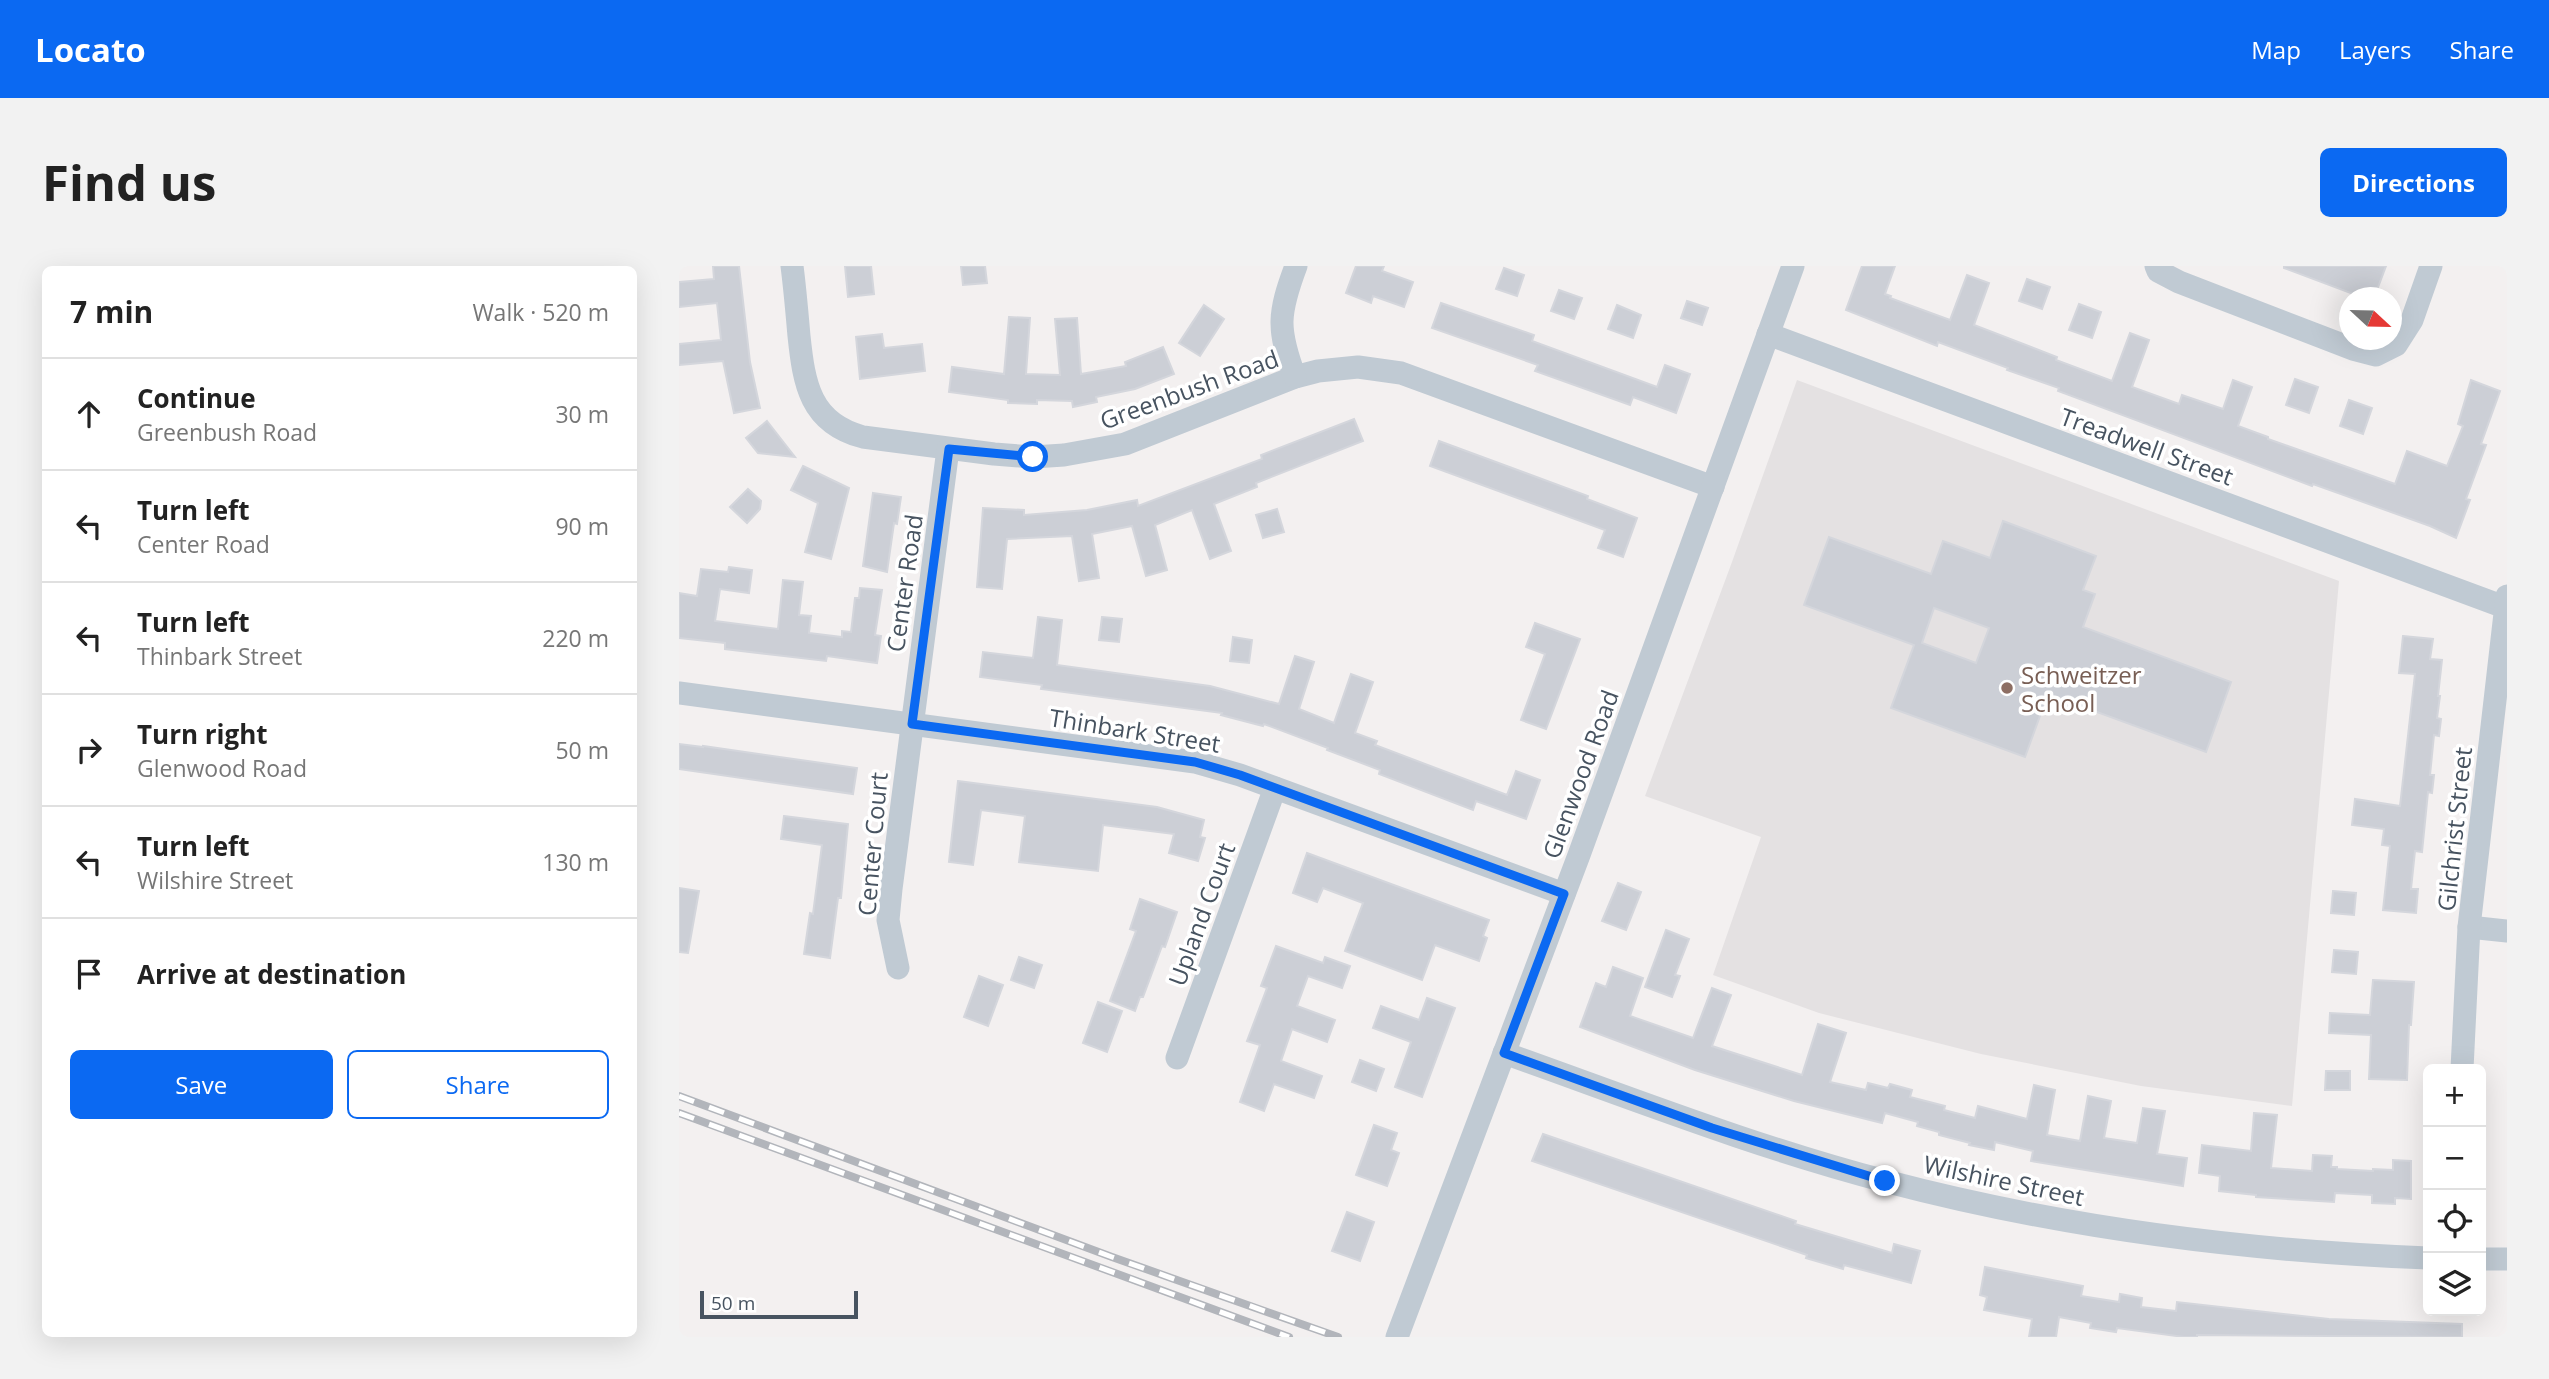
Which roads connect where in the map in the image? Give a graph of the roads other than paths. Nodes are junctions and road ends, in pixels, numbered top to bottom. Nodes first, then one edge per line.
1 (792, 266) edge
2 (1296, 266) edge
3 (1793, 266) edge
4 (2156, 266) edge
5 (2431, 266) edge
6 (1768, 334) junction
7 (1295, 377) junction
8 (949, 449) junction
9 (1713, 487) junction
10 (2507, 604) edge
11 (679, 693) edge
12 (912, 724) junction
13 (1275, 788) junction
14 (1564, 894) junction
15 (2469, 927) junction
16 (2507, 931) edge
17 (898, 968) dead end
18 (1504, 1053) junction
19 (1177, 1058) dead end
20 (2462, 1064) edge
21 (2423, 1258) edge
22 (2486, 1259) edge
23 (2507, 1259) edge
24 (1397, 1337) edge

1 - 8 street, Greenbush Road
2 - 7 street
3 - 6 street, Glenwood Road
4 - 5 street
6 - 9 street, Glenwood Road
6 - 10 street, Treadwell Street
7 - 8 street, Greenbush Road
7 - 9 street, Greenbush Road
8 - 12 street, Center Road
9 - 14 street, Glenwood Road
10 - 15 street, Gilchrist Street
11 - 12 street, Thinbark Street
12 - 13 street, Thinbark Street
12 - 17 street, Center Court
13 - 14 street, Thinbark Street
13 - 19 street, Upland Court
14 - 18 street, Glenwood Road
15 - 16 street
15 - 20 street, Gilchrist Street
18 - 21 street, Wilshire Street
18 - 24 street, Glenwood Road
22 - 23 street

